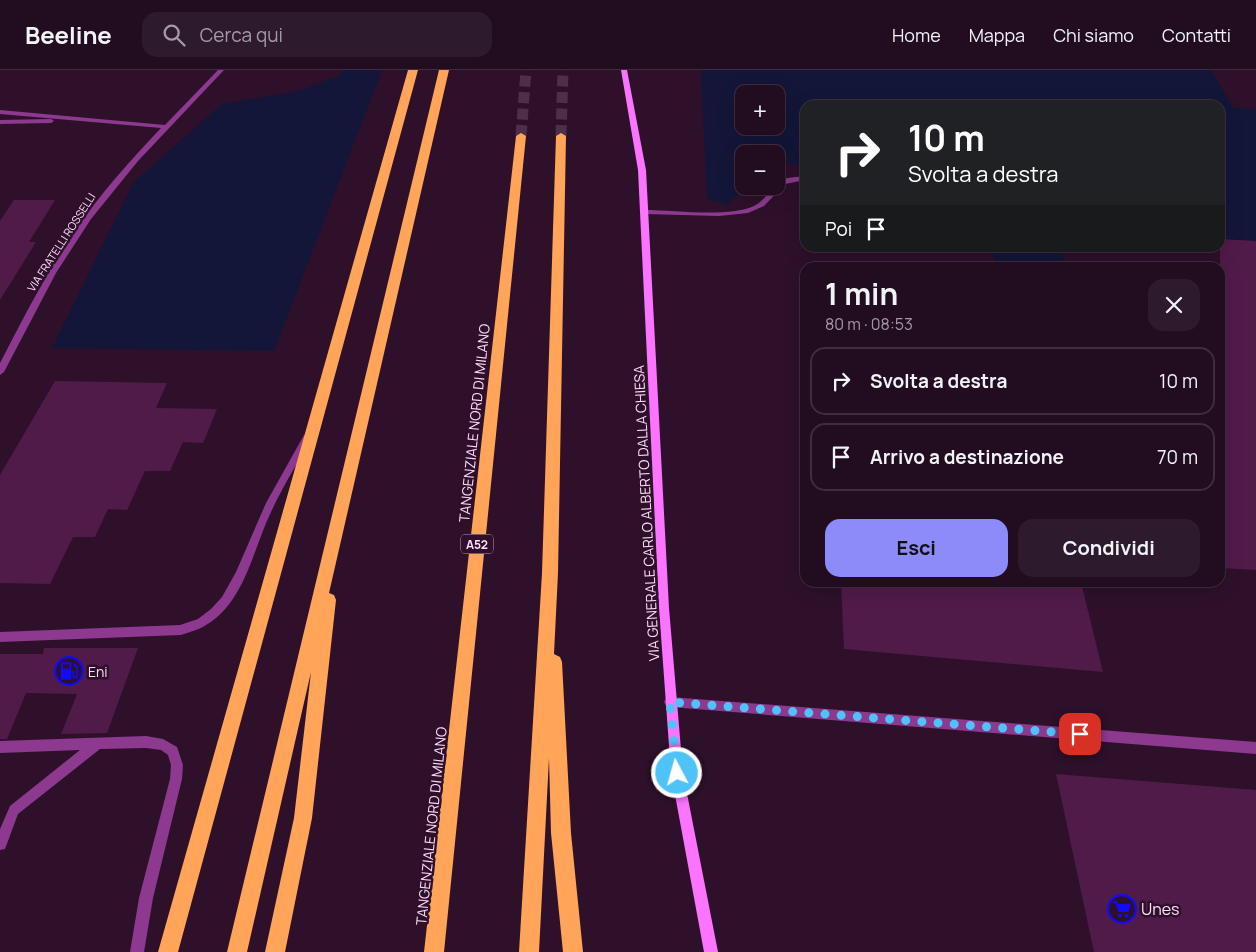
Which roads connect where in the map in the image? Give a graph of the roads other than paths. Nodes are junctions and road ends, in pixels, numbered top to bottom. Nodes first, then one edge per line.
1 (221, 70) edge
2 (413, 70) edge
3 (444, 70) edge
4 (624, 70) edge
5 (0, 112) edge
6 (82, 120) junction
7 (0, 122) edge
8 (167, 127) junction
9 (521, 136) tunnel mouth
10 (561, 136) tunnel mouth
11 (800, 179) edge
12 (644, 212) junction
13 (0, 372) edge
14 (317, 420) junction
15 (337, 529) junction
16 (550, 573) junction
17 (0, 637) edge
18 (670, 702) junction
19 (97, 744) junction
20 (0, 748) edge
21 (1256, 748) edge
22 (0, 844) edge
23 (137, 952) edge
24 (168, 952) edge
25 (237, 952) edge
26 (276, 952) edge
27 (434, 952) edge
28 (529, 952) edge
29 (573, 952) edge
30 (711, 952) edge

1 - 8 street, VIA FRATELLI ROSSELLI
2 - 14 highway
3 - 15 highway
4 - 12 street, VIA GENERALE CARLO ALBERTO DALLA CHIESA
5 - 6 street
6 - 7 street
6 - 8 street
8 - 13 street, VIA FRATELLI ROSSELLI
9 - 27 highway, TANGENZIALE NORD DI MILANO / A52
10 - 16 highway
11 - 12 street
12 - 18 street, VIA GENERALE CARLO ALBERTO DALLA CHIESA
14 - 17 street
14 - 24 highway
15 - 25 highway
15 - 26 highway
16 - 28 highway
16 - 29 highway
18 - 21 street
18 - 30 street, VIA GENERALE CARLO ALBERTO DALLA CHIESA
19 - 20 street
19 - 22 street
19 - 23 street

